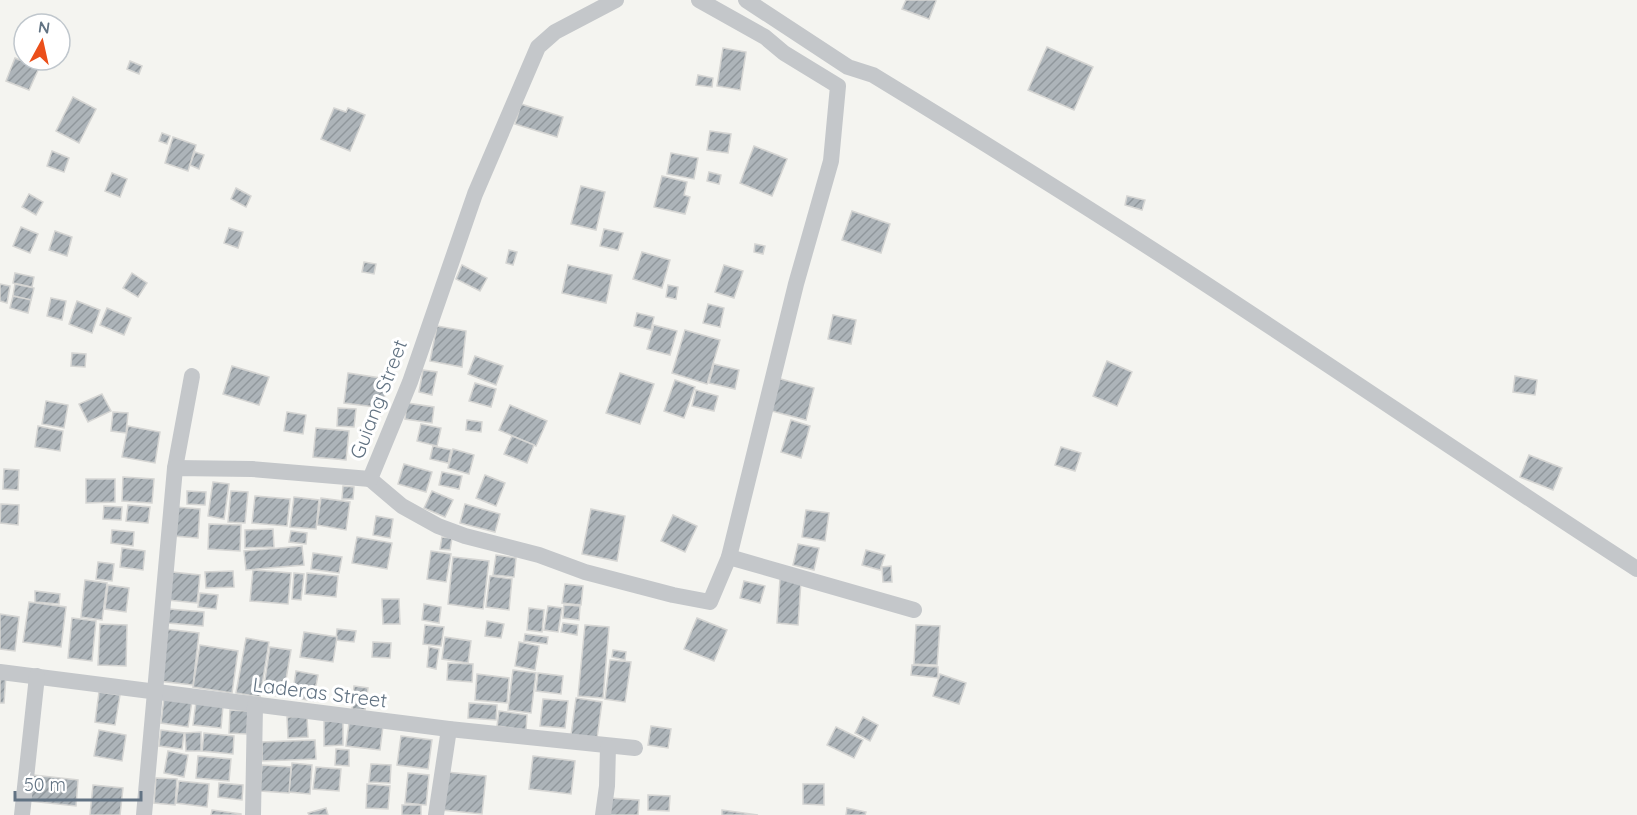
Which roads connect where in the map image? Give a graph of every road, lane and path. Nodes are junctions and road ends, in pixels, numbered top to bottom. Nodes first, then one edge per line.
1 (616, 0) edge
2 (699, 0) edge
3 (746, 0) edge
4 (848, 67) junction
5 (838, 86) junction
6 (192, 376) dead end
7 (175, 468) junction
8 (370, 479) junction
9 (729, 557) junction
10 (1637, 569) edge
11 (914, 610) dead end
12 (0, 672) edge
13 (37, 676) junction
14 (154, 690) junction
15 (255, 706) junction
16 (448, 729) junction
17 (608, 747) junction
18 (635, 748) dead end
19 (22, 815) edge
20 (144, 815) edge
21 (253, 815) edge
22 (436, 815) edge
23 (603, 815) edge

1 - 8 street, Guiang Street
2 - 5 street
3 - 4 street
4 - 5 street
4 - 10 street
5 - 9 street
6 - 7 street
7 - 8 street, Guiang Street
7 - 14 street
8 - 9 street
9 - 11 street
12 - 13 street, Laderas Street
13 - 14 street, Laderas Street
13 - 19 street
14 - 15 street, Laderas Street
14 - 20 street
15 - 16 street, Laderas Street
15 - 21 street
16 - 17 street, Laderas Street
16 - 22 street
17 - 18 street, Laderas Street
17 - 23 street

